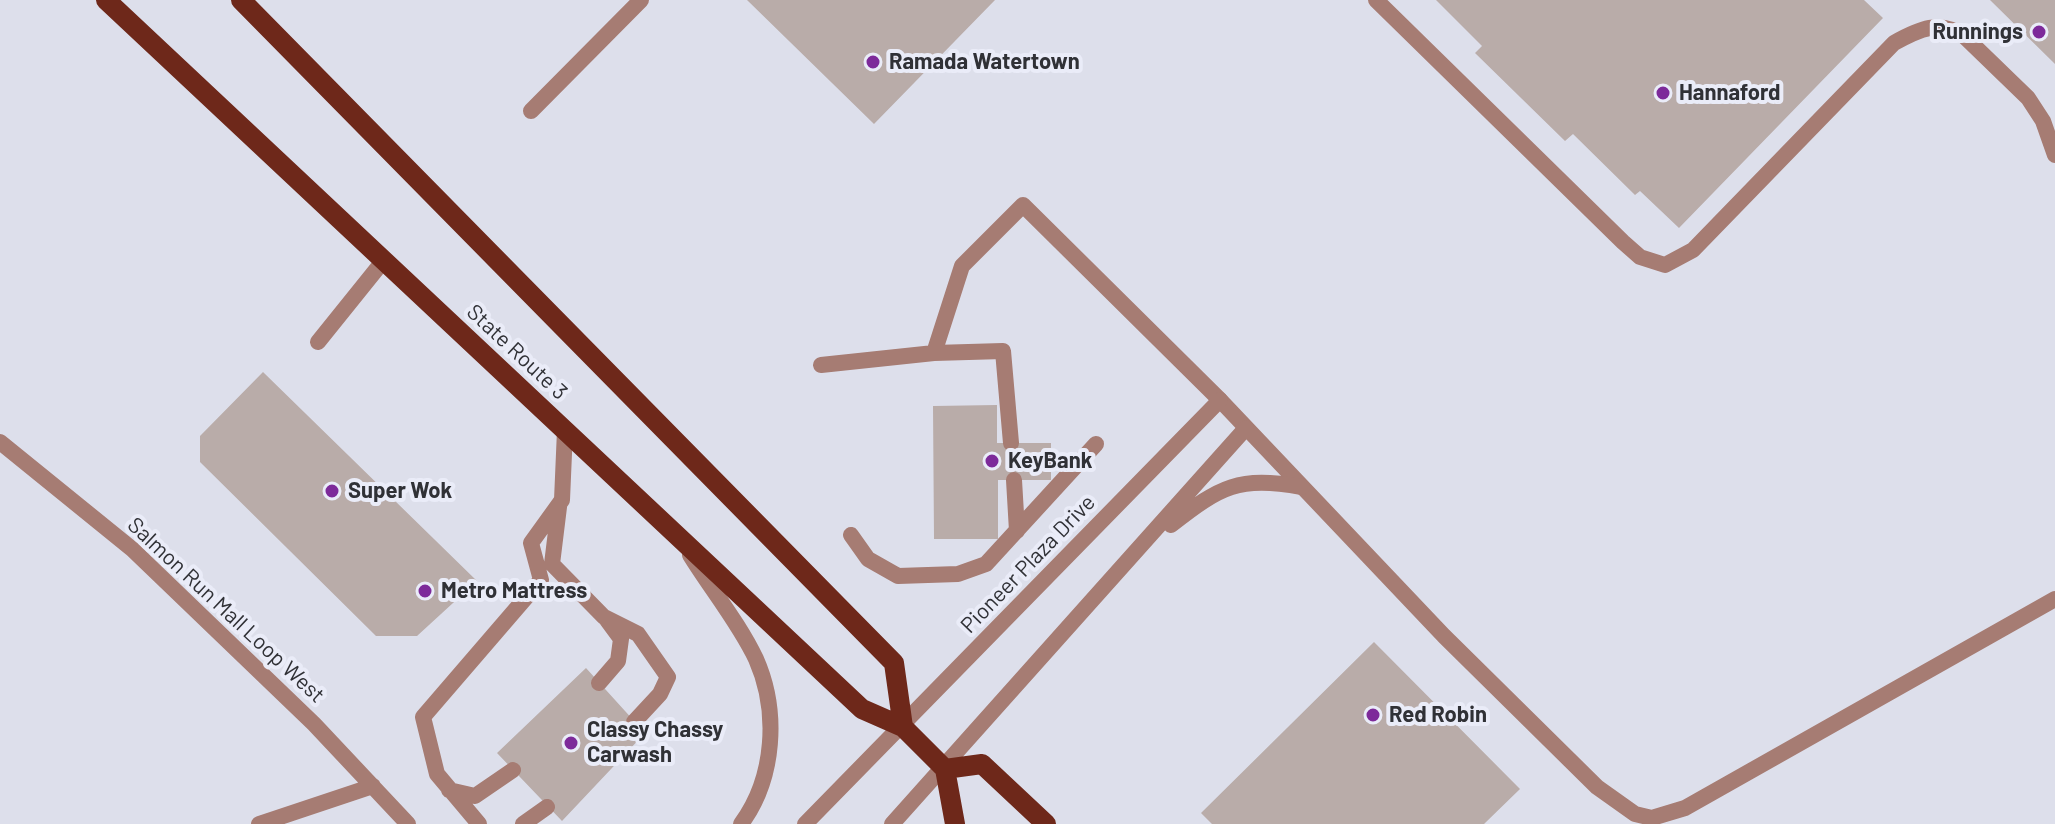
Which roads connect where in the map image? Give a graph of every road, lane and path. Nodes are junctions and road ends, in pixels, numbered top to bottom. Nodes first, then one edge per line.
1 (106, 0) edge
2 (241, 0) edge
3 (641, 0) edge
4 (1376, 0) edge
5 (531, 111) dead end
6 (2055, 155) edge
7 (384, 260) junction
8 (318, 342) dead end
9 (934, 353) junction
10 (821, 365) dead end
11 (1220, 400) junction
12 (1246, 428) junction
13 (565, 430) junction
14 (0, 442) edge
15 (1011, 443) dead end
16 (1096, 444) dead end
17 (1014, 480) dead end
18 (1302, 487) junction
19 (560, 502) junction
20 (1017, 531) junction
21 (851, 535) dead end
22 (679, 537) junction
23 (1141, 548) junction
24 (2055, 599) edge
25 (604, 617) junction
26 (599, 683) dead end
27 (634, 722) dead end
28 (903, 727) junction
29 (945, 769) junction
30 (513, 770) dead end
31 (373, 786) junction
32 (449, 790) junction
33 (547, 807) dead end
34 (259, 824) edge
35 (408, 824) edge
36 (479, 824) edge
37 (523, 824) edge
38 (741, 824) edge
39 (805, 824) edge
40 (892, 824) edge
41 (955, 824) edge
42 (1046, 824) edge

1 - 7 main road, State Route 3
2 - 28 main road
3 - 5 street
4 - 6 street
7 - 8 street
7 - 13 main road, State Route 3
9 - 10 street
9 - 11 street
9 - 15 street
11 - 12 street
11 - 28 street, Pioneer Plaza Drive
12 - 18 street
12 - 23 street
13 - 19 street
13 - 22 main road, State Route 3
14 - 31 street, Salmon Run Mall Loop West
16 - 20 street
17 - 20 street
18 - 23 street
18 - 24 street
19 - 25 street
19 - 32 street
20 - 21 street
22 - 28 main road, State Route 3
22 - 38 street
23 - 29 street
25 - 26 street
25 - 27 street
28 - 29 main road, State Route 3
28 - 39 street, Pioneer Plaza Drive
29 - 40 street
29 - 41 main road
29 - 42 main road
30 - 32 street
31 - 34 street
31 - 35 street, Salmon Run Mall Loop West
32 - 36 street
33 - 37 street

